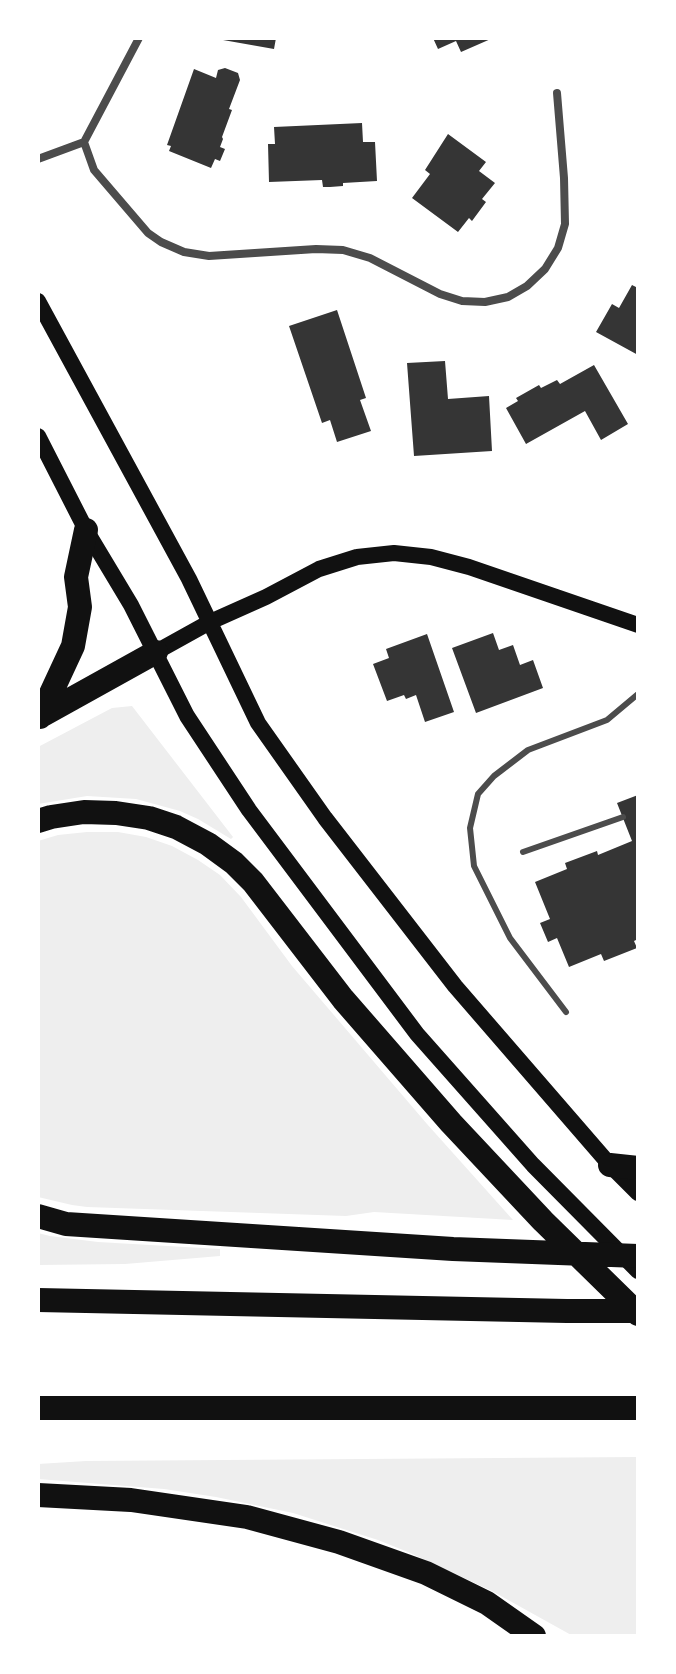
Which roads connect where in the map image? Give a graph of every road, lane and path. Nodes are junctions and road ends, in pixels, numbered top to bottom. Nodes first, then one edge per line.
1 (139, 38) edge
2 (557, 93) dead end
3 (84, 142) junction
4 (38, 159) edge
5 (38, 301) edge
6 (38, 436) edge
7 (86, 530) junction
8 (210, 622) junction
9 (638, 625) edge
10 (156, 652) junction
11 (638, 694) edge
12 (39, 718) edge
13 (623, 817) dead end
14 (38, 821) edge
15 (523, 852) dead end
16 (566, 1012) dead end
17 (610, 1165) junction
18 (638, 1168) edge
19 (638, 1193) edge
20 (38, 1216) edge
21 (638, 1256) edge
22 (638, 1271) edge
23 (38, 1300) edge
24 (638, 1312) edge
25 (38, 1408) edge
26 (638, 1408) edge
27 (38, 1495) edge
28 (534, 1636) edge

1 - 3 street
2 - 3 street
3 - 4 street
5 - 8 main road
6 - 7 main road
7 - 10 main road
7 - 12 highway
8 - 9 main road
8 - 10 main road
8 - 17 main road
10 - 12 highway
10 - 22 main road
11 - 16 lane
13 - 15 lane
14 - 24 highway
17 - 18 highway
17 - 19 main road
20 - 21 highway
23 - 24 highway
25 - 26 highway
27 - 28 highway

